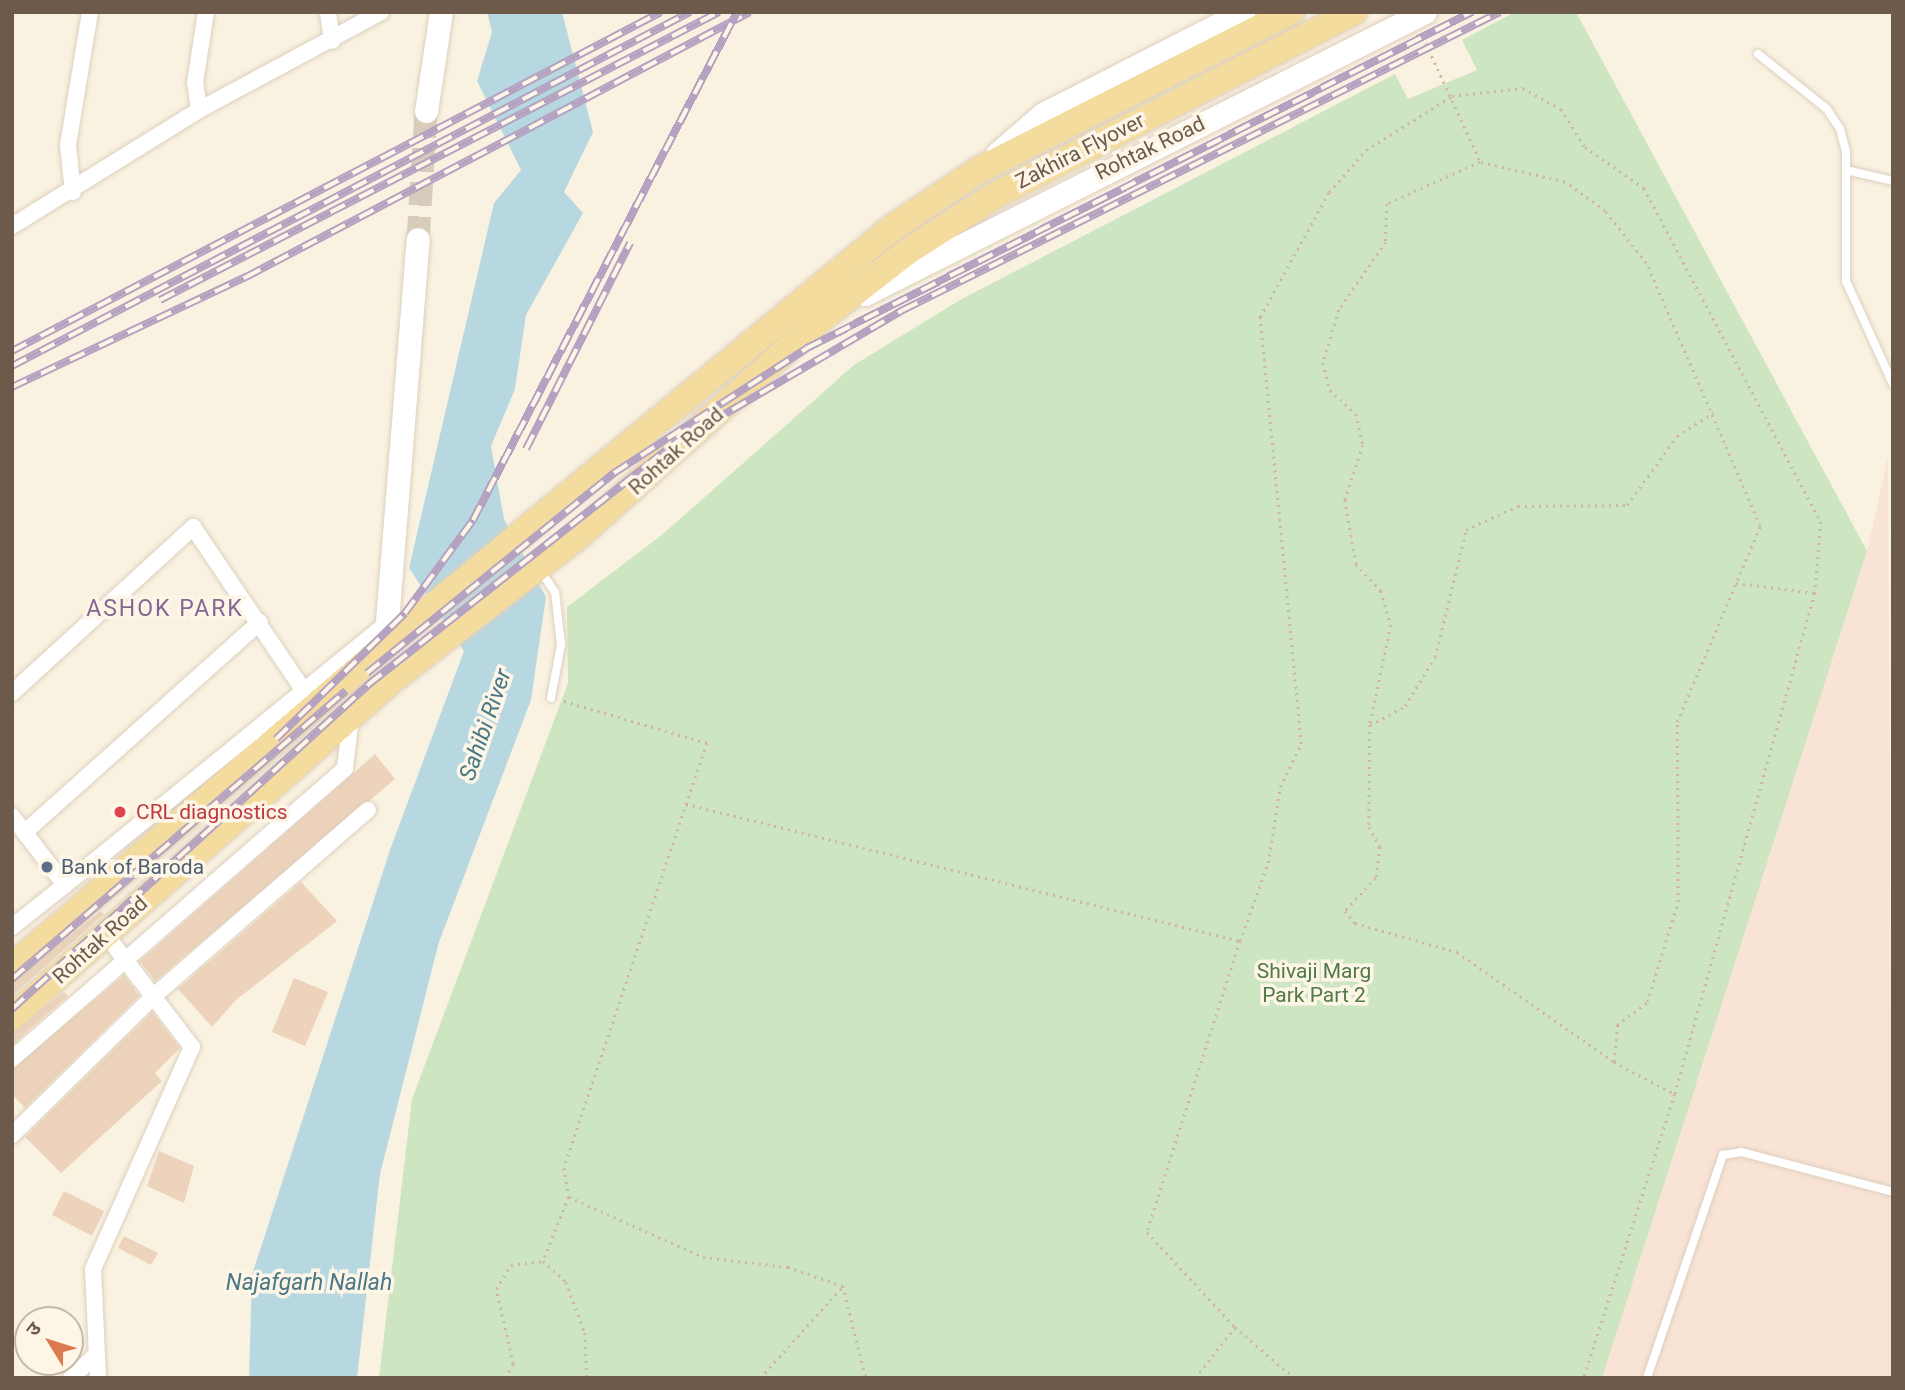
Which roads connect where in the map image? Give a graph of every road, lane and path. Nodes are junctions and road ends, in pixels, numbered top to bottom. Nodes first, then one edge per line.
1 (90, 12) edge
2 (206, 12) edge
3 (328, 12) edge
4 (381, 12) edge
5 (441, 12) edge
6 (1243, 12) edge
7 (1354, 12) edge
8 (1288, 14) edge
9 (1419, 15) edge
10 (332, 41) junction
11 (1758, 54) dead end
12 (1452, 96) junction
13 (200, 110) junction
14 (426, 111) tunnel mouth
15 (1480, 162) junction
16 (979, 170) junction
17 (1846, 170) junction
18 (1893, 181) edge
19 (73, 192) junction
20 (12, 226) edge
21 (418, 239) tunnel mouth
22 (822, 318) junction
23 (1893, 384) edge
24 (1713, 413) junction
25 (538, 567) junction
26 (1736, 583) junction
27 (1815, 593) junction
28 (260, 622) junction
29 (386, 634) junction
30 (302, 688) junction
31 (12, 693) edge
32 (551, 698) joint
33 (351, 717) junction
34 (1370, 725) junction
35 (686, 804) junction
36 (368, 810) dead end
37 (12, 816) edge
38 (25, 832) junction
39 (65, 885) junction
40 (12, 927) edge
41 (106, 935) junction
42 (1240, 941) junction
43 (126, 959) junction
44 (12, 967) edge
45 (155, 995) junction
46 (12, 1017) edge
47 (12, 1059) edge
48 (1614, 1062) junction
49 (1675, 1094) junction
50 (12, 1135) edge
51 (1893, 1192) edge
52 (569, 1198) junction
53 (543, 1261) junction
54 (843, 1286) junction
55 (1235, 1327) junction
56 (96, 1355) junction
57 (71, 1378) edge
58 (98, 1378) edge
59 (505, 1378) edge
60 (587, 1378) edge
61 (760, 1378) edge
62 (866, 1378) edge
63 (1195, 1378) edge
64 (1294, 1378) edge
65 (1584, 1378) edge
66 (1647, 1378) edge

1 - 19 street
2 - 13 street
3 - 10 street
4 - 10 street
5 - 14 main road
6 - 16 main road, Rohtak Road
7 - 22 main road, Zakhira Flyover
8 - 16 main road, Zakhira Flyover
9 - 12 path
9 - 22 main road, Rohtak Road
10 - 13 street
11 - 17 lane
12 - 15 path
12 - 27 path
12 - 42 path
13 - 19 street
15 - 24 path
15 - 34 path
16 - 29 main road, Rohtak Road
17 - 18 lane
17 - 23 lane
19 - 20 street
21 - 29 main road
22 - 25 main road, Rohtak Road
24 - 26 path
24 - 34 path
25 - 32 lane
25 - 33 main road, Rohtak Road
26 - 27 path
26 - 48 path
27 - 49 path
28 - 30 street
28 - 31 street
28 - 38 street
29 - 30 street
29 - 44 main road, Rohtak Road
30 - 39 street
32 - 35 path
33 - 41 main road, Rohtak Road
33 - 43 street
34 - 48 path
35 - 42 path
35 - 52 path
36 - 45 street
37 - 38 street
38 - 39 street
39 - 40 street
41 - 43 street
41 - 46 main road, Rohtak Road
42 - 55 path
43 - 45 street
43 - 47 street
45 - 50 street
45 - 56 street
48 - 49 path
49 - 65 path
51 - 66 lane
52 - 53 path
52 - 54 path
53 - 59 path
53 - 60 path
54 - 61 path
54 - 62 path
55 - 63 path
55 - 64 path
56 - 57 street
56 - 58 street

